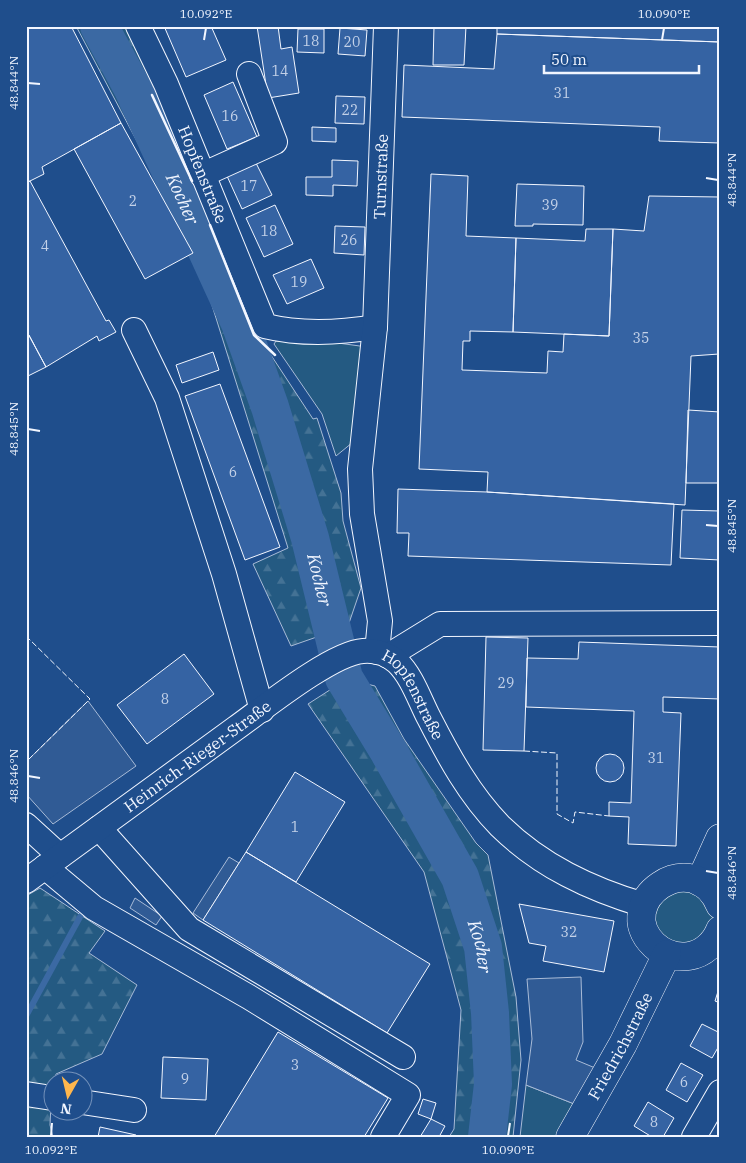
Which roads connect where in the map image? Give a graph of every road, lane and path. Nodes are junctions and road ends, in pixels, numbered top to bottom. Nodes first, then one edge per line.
1 (138, 26) edge
2 (386, 26) edge
3 (249, 74) dead end
4 (202, 175) junction
5 (375, 327) junction
6 (134, 330) dead end
7 (720, 623) edge
8 (383, 654) junction
9 (262, 710) junction
10 (26, 825) edge
11 (99, 828) junction
12 (720, 838) edge
13 (52, 861) junction
14 (26, 881) edge
15 (700, 882) junction
16 (720, 904) edge
17 (644, 905) junction
18 (719, 932) edge
19 (666, 954) junction
20 (403, 1057) dead end
21 (720, 1092) edge
22 (27, 1094) edge
23 (42, 1096) edge
24 (92, 1104) edge
25 (134, 1110) dead end
26 (383, 1137) edge
27 (570, 1137) edge
28 (694, 1137) edge

1 - 4 street, Hopfenstraße
2 - 5 street, Turnstraße
3 - 4 street
4 - 5 street, Hopfenstraße
5 - 8 street, Hopfenstraße
6 - 9 street
7 - 8 street
8 - 9 street, Heinrich-Rieger-Straße
8 - 17 street, Hopfenstraße
9 - 11 street, Heinrich-Rieger-Straße
10 - 13 street
11 - 13 street, Heinrich-Rieger-Straße
11 - 20 street
12 - 15 main road
13 - 14 street, Heinrich-Rieger-Straße
13 - 26 street
15 - 16 main road
15 - 17 main road
17 - 19 main road
18 - 19 main road
19 - 27 main road, Friedrichstraße
21 - 28 street
22 - 23 street
24 - 25 street

